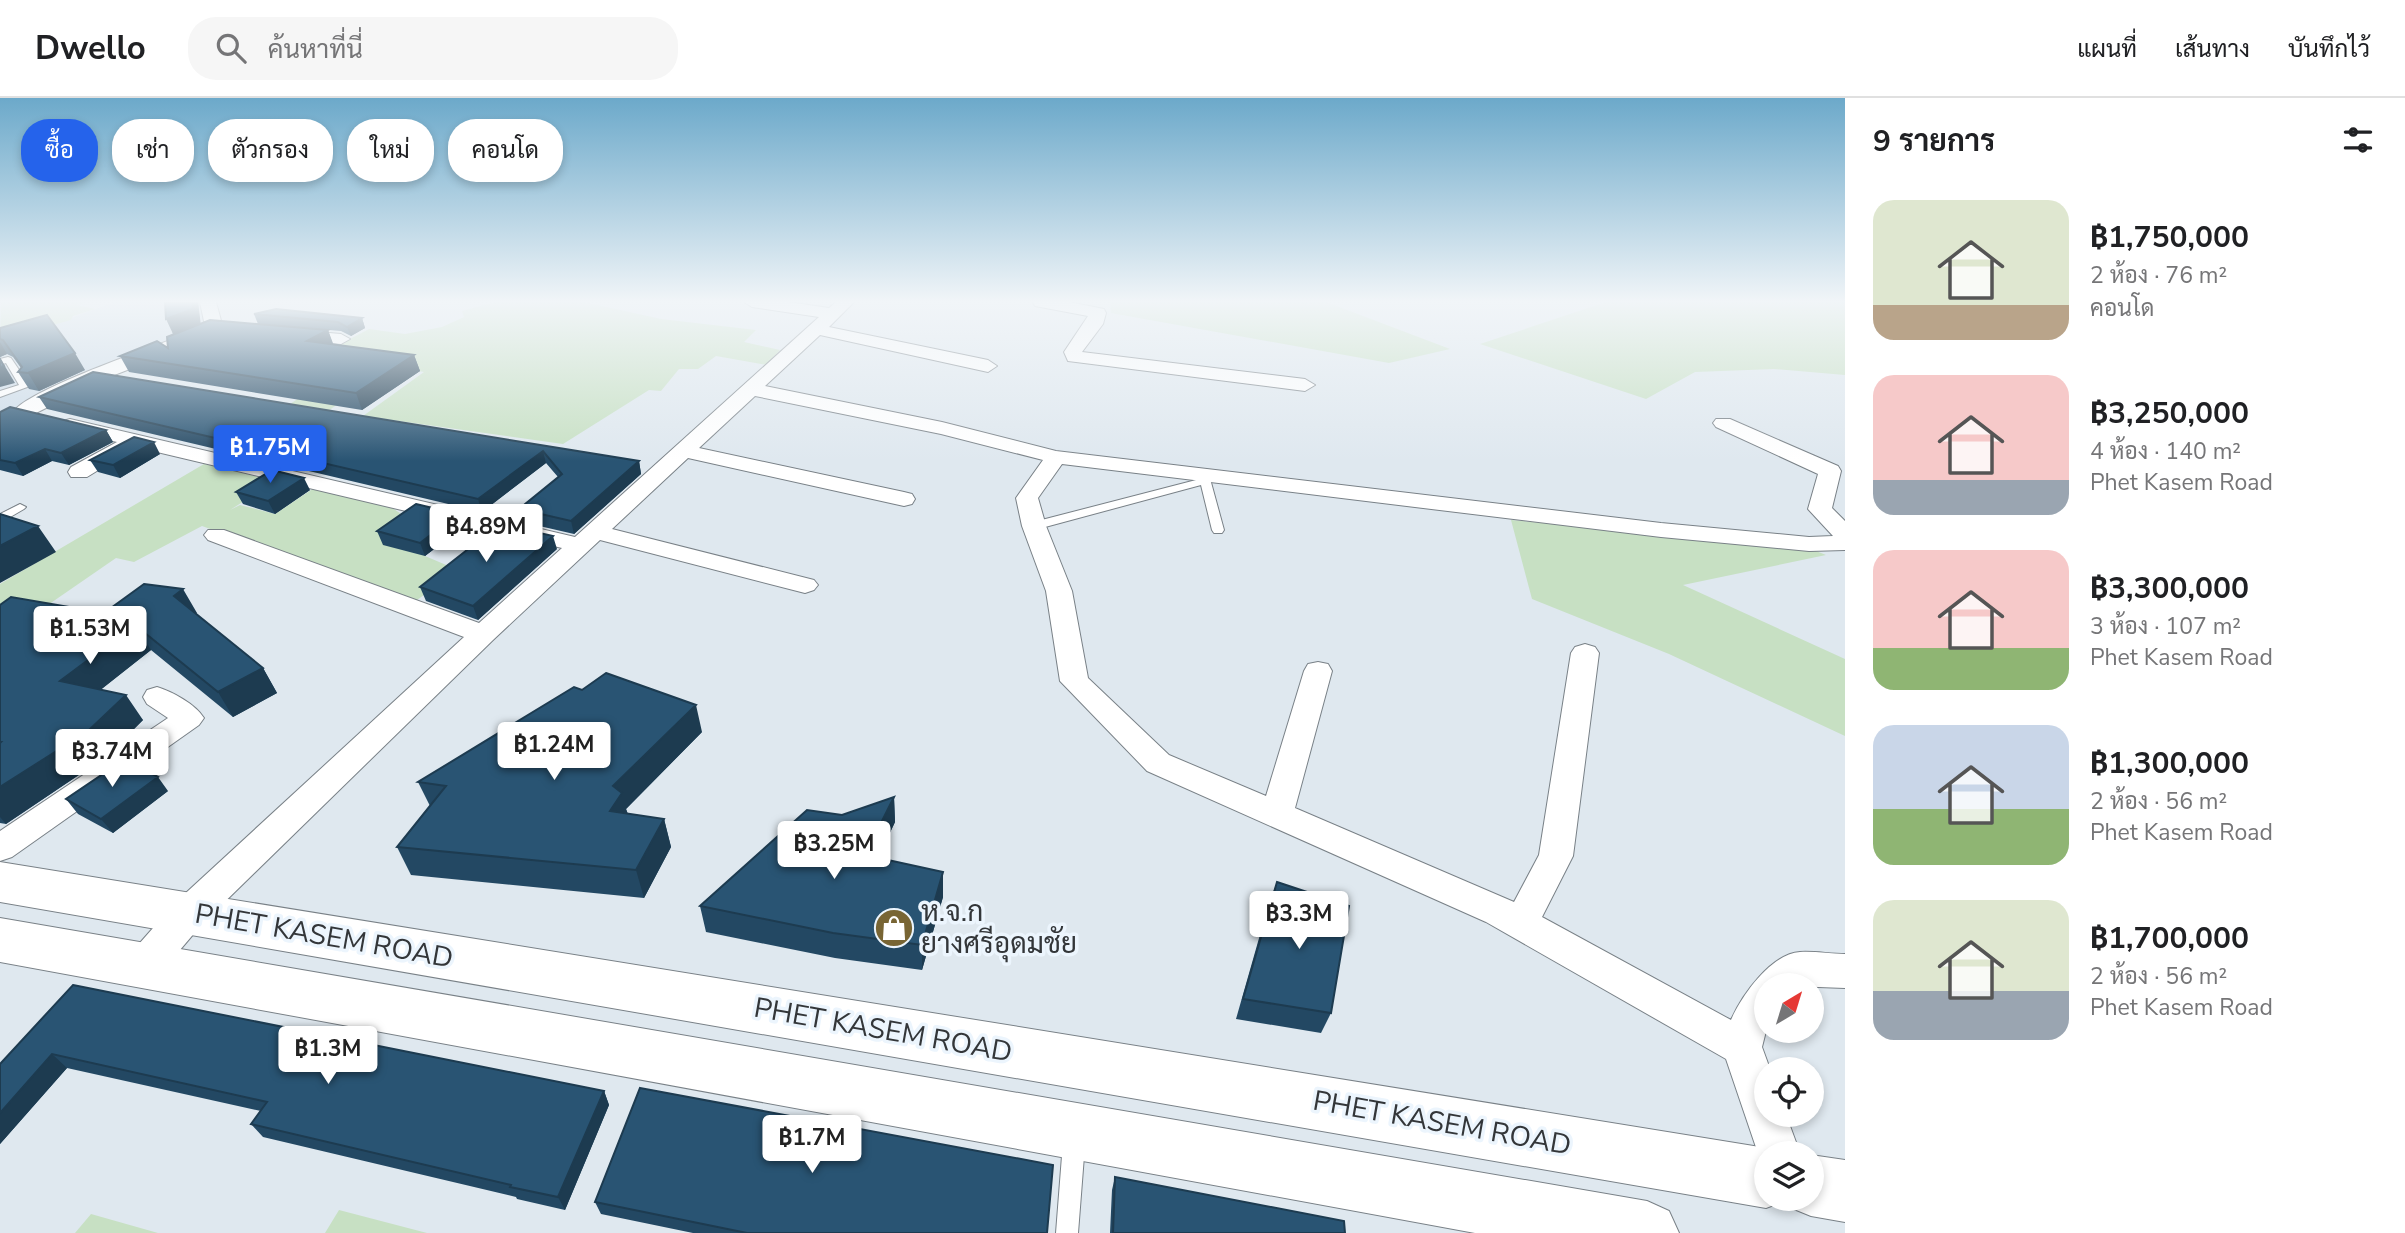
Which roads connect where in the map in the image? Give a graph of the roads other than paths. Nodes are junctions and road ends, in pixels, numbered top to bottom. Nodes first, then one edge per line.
1 (151, 355) edge
2 (788, 355) edge
3 (954, 355) edge
4 (1074, 355) edge
5 (0, 362) edge
6 (988, 366) dead end
7 (97, 376) junction
8 (134, 382) edge
9 (1305, 384) dead end
10 (750, 389) junction
11 (0, 394) edge
12 (1723, 423) dead end
13 (138, 440) junction
14 (1056, 457) junction
15 (673, 459) junction
16 (636, 463) edge
17 (79, 472) dead end
18 (1205, 478) junction
19 (904, 499) dead end
20 (20, 507) dead end
21 (0, 519) edge
22 (1034, 526) junction
23 (1218, 530) dead end
24 (216, 535) dead end
25 (1845, 535) edge
26 (586, 538) junction
27 (1845, 543) edge
28 (1810, 544) junction
29 (1845, 560) edge
30 (805, 585) dead end
31 (483, 634) junction
32 (1585, 653) dead end
33 (1318, 671) dead end
34 (157, 697) dead end
35 (1277, 813) junction
36 (0, 848) edge
37 (0, 882) edge
38 (189, 913) junction
39 (1521, 923) junction
40 (0, 940) edge
41 (144, 965) junction
42 (1845, 971) edge
43 (1791, 973) edge
44 (1754, 1016) edge
45 (1742, 1047) junction
46 (1075, 1131) junction
47 (1774, 1141) edge
48 (1754, 1176) edge
49 (1824, 1187) edge
50 (1845, 1191) edge
51 (1620, 1231) edge
52 (1067, 1233) edge

1 - 7 street
2 - 10 street
3 - 6 street
4 - 9 street
5 - 11 lane
7 - 8 street
7 - 13 street
10 - 14 street
10 - 15 street
12 - 25 street
13 - 17 street
13 - 26 street
14 - 18 street
14 - 22 street
15 - 16 street
15 - 19 street
15 - 26 street
18 - 22 lane
18 - 23 lane
18 - 28 street
20 - 21 lane
22 - 35 street
24 - 31 street
26 - 30 street
26 - 31 street
27 - 28 street
28 - 29 street
31 - 38 street
32 - 39 street
33 - 35 street
34 - 36 street
35 - 39 street
37 - 38 main road, PHET KASEM ROAD
38 - 41 street
38 - 48 main road, PHET KASEM ROAD
39 - 45 street
40 - 41 main road
41 - 46 main road
42 - 43 street
44 - 45 street
45 - 47 street
46 - 51 main road
46 - 52 lane
49 - 50 main road

